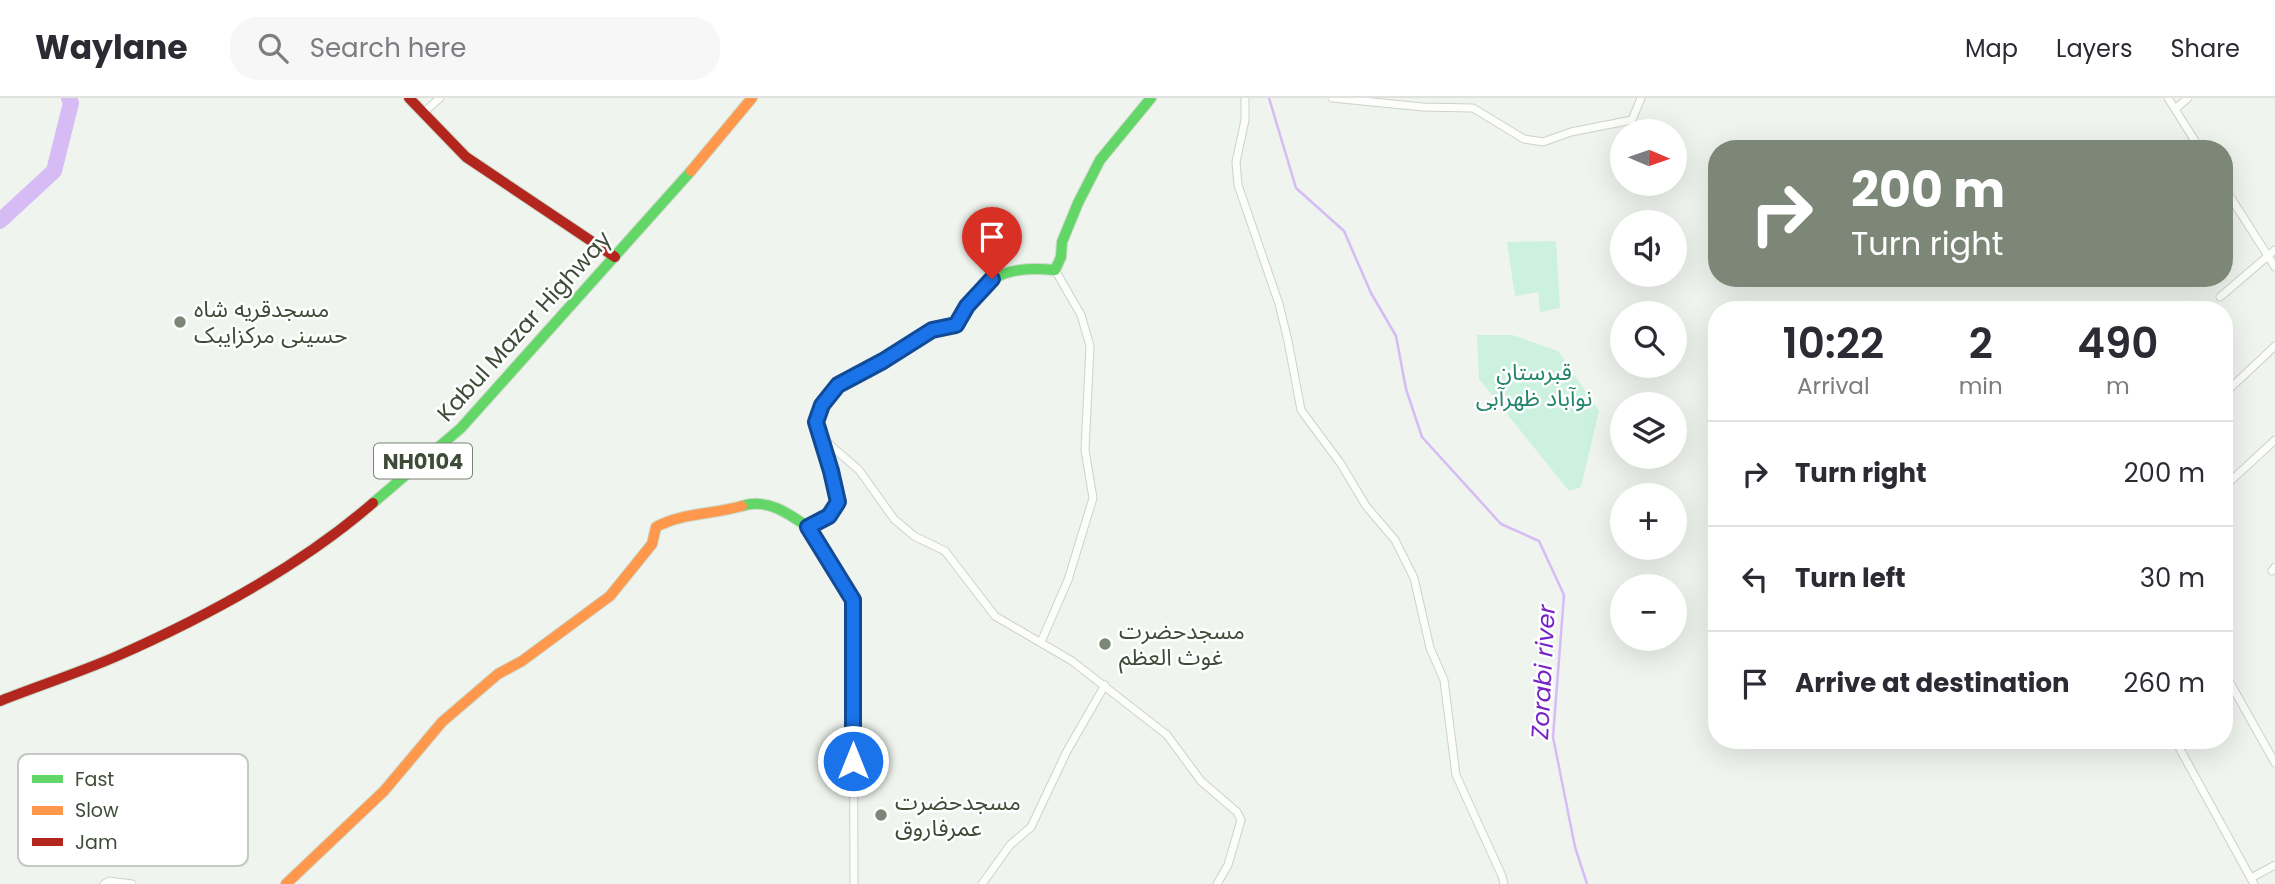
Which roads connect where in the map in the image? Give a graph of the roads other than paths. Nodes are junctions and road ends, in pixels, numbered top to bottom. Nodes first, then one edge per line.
1 (409, 98) edge
2 (440, 98) edge
3 (752, 98) edge
4 (1151, 98) edge
5 (1245, 98) edge
6 (1332, 98) edge
7 (1641, 98) edge
8 (2168, 98) edge
9 (2188, 98) edge
10 (2175, 108) junction
11 (424, 113) junction
12 (2195, 140) edge
13 (2233, 201) edge
14 (2275, 250) edge
15 (2268, 256) junction
16 (615, 257) junction
17 (2275, 267) edge
18 (1055, 270) junction
19 (2233, 287) edge
20 (2233, 287) edge
21 (2220, 298) dead end
22 (2275, 346) edge
23 (2233, 386) edge
24 (819, 435) junction
25 (2275, 440) edge
26 (2233, 479) edge
27 (808, 527) junction
28 (1041, 642) junction
29 (1105, 685) junction
30 (2233, 688) edge
31 (0, 701) edge
32 (2180, 749) edge
33 (2275, 763) edge
34 (2275, 865) edge
35 (2253, 881) edge
36 (104, 884) edge
37 (132, 884) edge
38 (286, 884) edge
39 (854, 884) edge
40 (982, 884) edge
41 (1217, 884) edge
42 (1504, 884) edge

1 - 11 main road
2 - 11 street
3 - 16 main road, Kabul Mazar Highway / NH0104
4 - 18 main road
5 - 42 street
6 - 7 street
8 - 10 street
9 - 10 street
10 - 12 street
11 - 16 main road
13 - 15 street
14 - 15 street
15 - 17 street
15 - 20 street
16 - 31 main road, Kabul Mazar Highway / NH0104
18 - 24 main road
18 - 28 street
19 - 21 street
22 - 23 street
24 - 27 main road
24 - 28 street
25 - 26 street
27 - 38 main road
27 - 39 street
28 - 29 street
29 - 40 street
29 - 41 street
30 - 33 street
32 - 35 street
34 - 35 street
36 - 37 street

